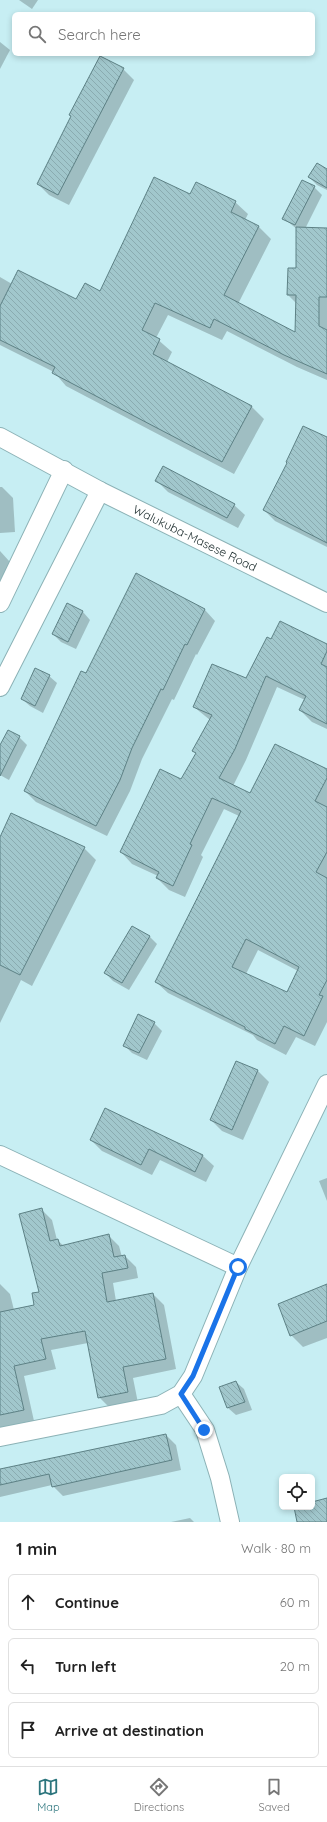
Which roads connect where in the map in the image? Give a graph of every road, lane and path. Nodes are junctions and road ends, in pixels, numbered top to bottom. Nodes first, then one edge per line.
1 (0, 437) edge
2 (64, 470) junction
3 (100, 491) junction
4 (0, 603) edge
5 (327, 603) edge
6 (0, 687) edge
7 (327, 1084) edge
8 (0, 1155) edge
9 (238, 1267) junction
10 (181, 1394) junction
11 (0, 1437) edge
12 (230, 1522) edge

1 - 2 street, Walukuba-Masese Road
2 - 3 street, Walukuba-Masese Road
2 - 4 street
3 - 5 street, Walukuba-Masese Road
3 - 6 street
7 - 9 street
8 - 9 street
9 - 10 street
10 - 11 street
10 - 12 street

